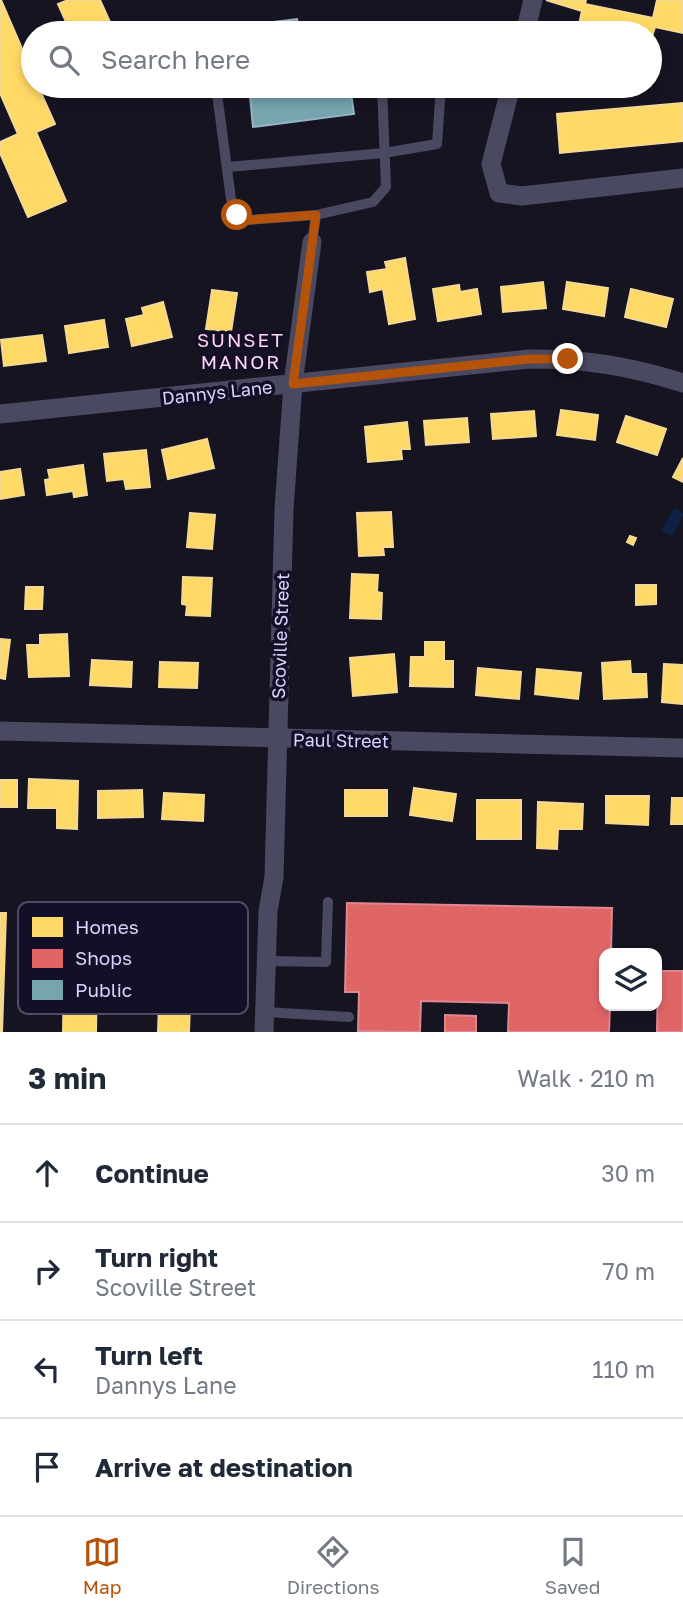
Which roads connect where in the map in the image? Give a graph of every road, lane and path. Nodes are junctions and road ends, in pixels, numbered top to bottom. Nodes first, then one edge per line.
1 (533, 0) edge
2 (528, 21) edge
3 (218, 98) edge
4 (382, 98) edge
5 (440, 98) edge
6 (508, 98) edge
7 (384, 153) junction
8 (228, 167) junction
9 (683, 178) edge
10 (316, 215) junction
11 (312, 242) joint
12 (683, 383) edge
13 (293, 384) junction
14 (0, 414) edge
15 (0, 731) edge
16 (277, 738) junction
17 (683, 748) edge
18 (328, 902) dead end
19 (267, 961) junction
20 (349, 1017) dead end
21 (264, 1022) edge

1 - 2 street
3 - 8 lane
4 - 7 lane
5 - 7 lane
6 - 9 street
7 - 8 lane
7 - 10 lane
8 - 10 lane
10 - 11 lane
11 - 13 street, Scoville Street
12 - 13 street, Dannys Lane
13 - 14 street, Dannys Lane
13 - 16 street, Scoville Street
15 - 16 street, Paul Street
16 - 17 street, Paul Street
16 - 19 street, Scoville Street
18 - 19 lane
19 - 21 street, Scoville Street
20 - 21 lane

